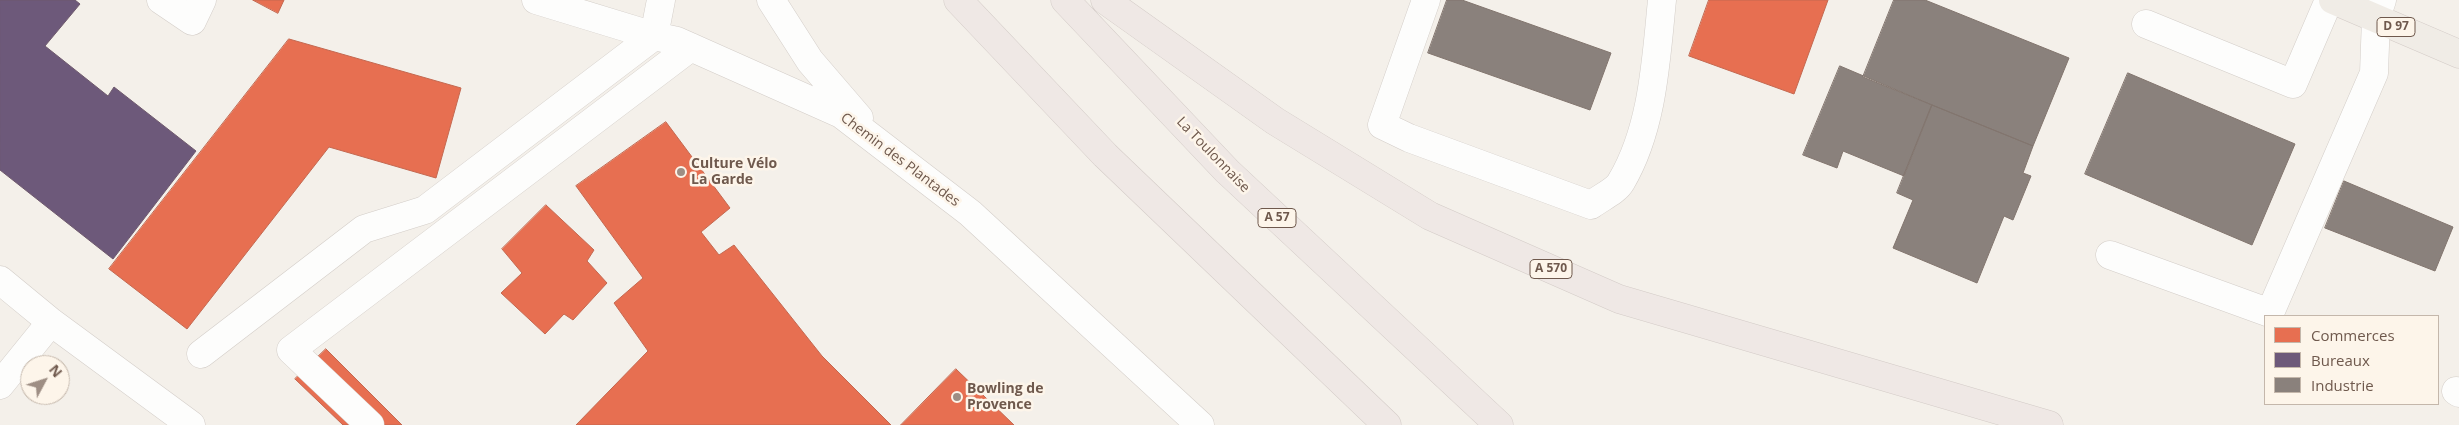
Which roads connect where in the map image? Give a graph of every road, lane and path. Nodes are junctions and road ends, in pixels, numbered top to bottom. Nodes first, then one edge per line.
1 (162, 0) edge
2 (202, 0) edge
3 (536, 0) edge
4 (661, 0) edge
5 (771, 0) edge
6 (958, 0) edge
7 (1065, 0) edge
8 (1105, 0) edge
9 (1426, 0) edge
10 (1662, 0) edge
11 (2328, 0) edge
12 (2333, 0) edge
13 (2379, 9) edge
14 (2146, 24) dead end
15 (654, 36) junction
16 (691, 47) junction
17 (2459, 54) edge
18 (879, 142) junction
19 (2110, 256) dead end
20 (0, 280) edge
21 (51, 322) junction
22 (201, 354) dead end
23 (0, 385) edge
24 (191, 425) edge
25 (370, 425) edge
26 (1200, 425) edge
27 (1387, 425) edge
28 (1499, 425) edge
29 (2049, 425) edge

1 - 2 street
3 - 15 street, Chemin des Plantades
4 - 15 street
5 - 18 street
6 - 27 highway
7 - 28 highway, La Toulonnaise / A 57
8 - 29 highway, A 570
9 - 10 street
11 - 14 street
12 - 13 main road, D 97
13 - 17 main road, D 97
13 - 19 street
15 - 16 street, Chemin des Plantades
15 - 22 street
16 - 18 street, Chemin des Plantades
16 - 25 street
18 - 26 street, Chemin des Plantades
20 - 21 street
21 - 23 street
21 - 24 street

